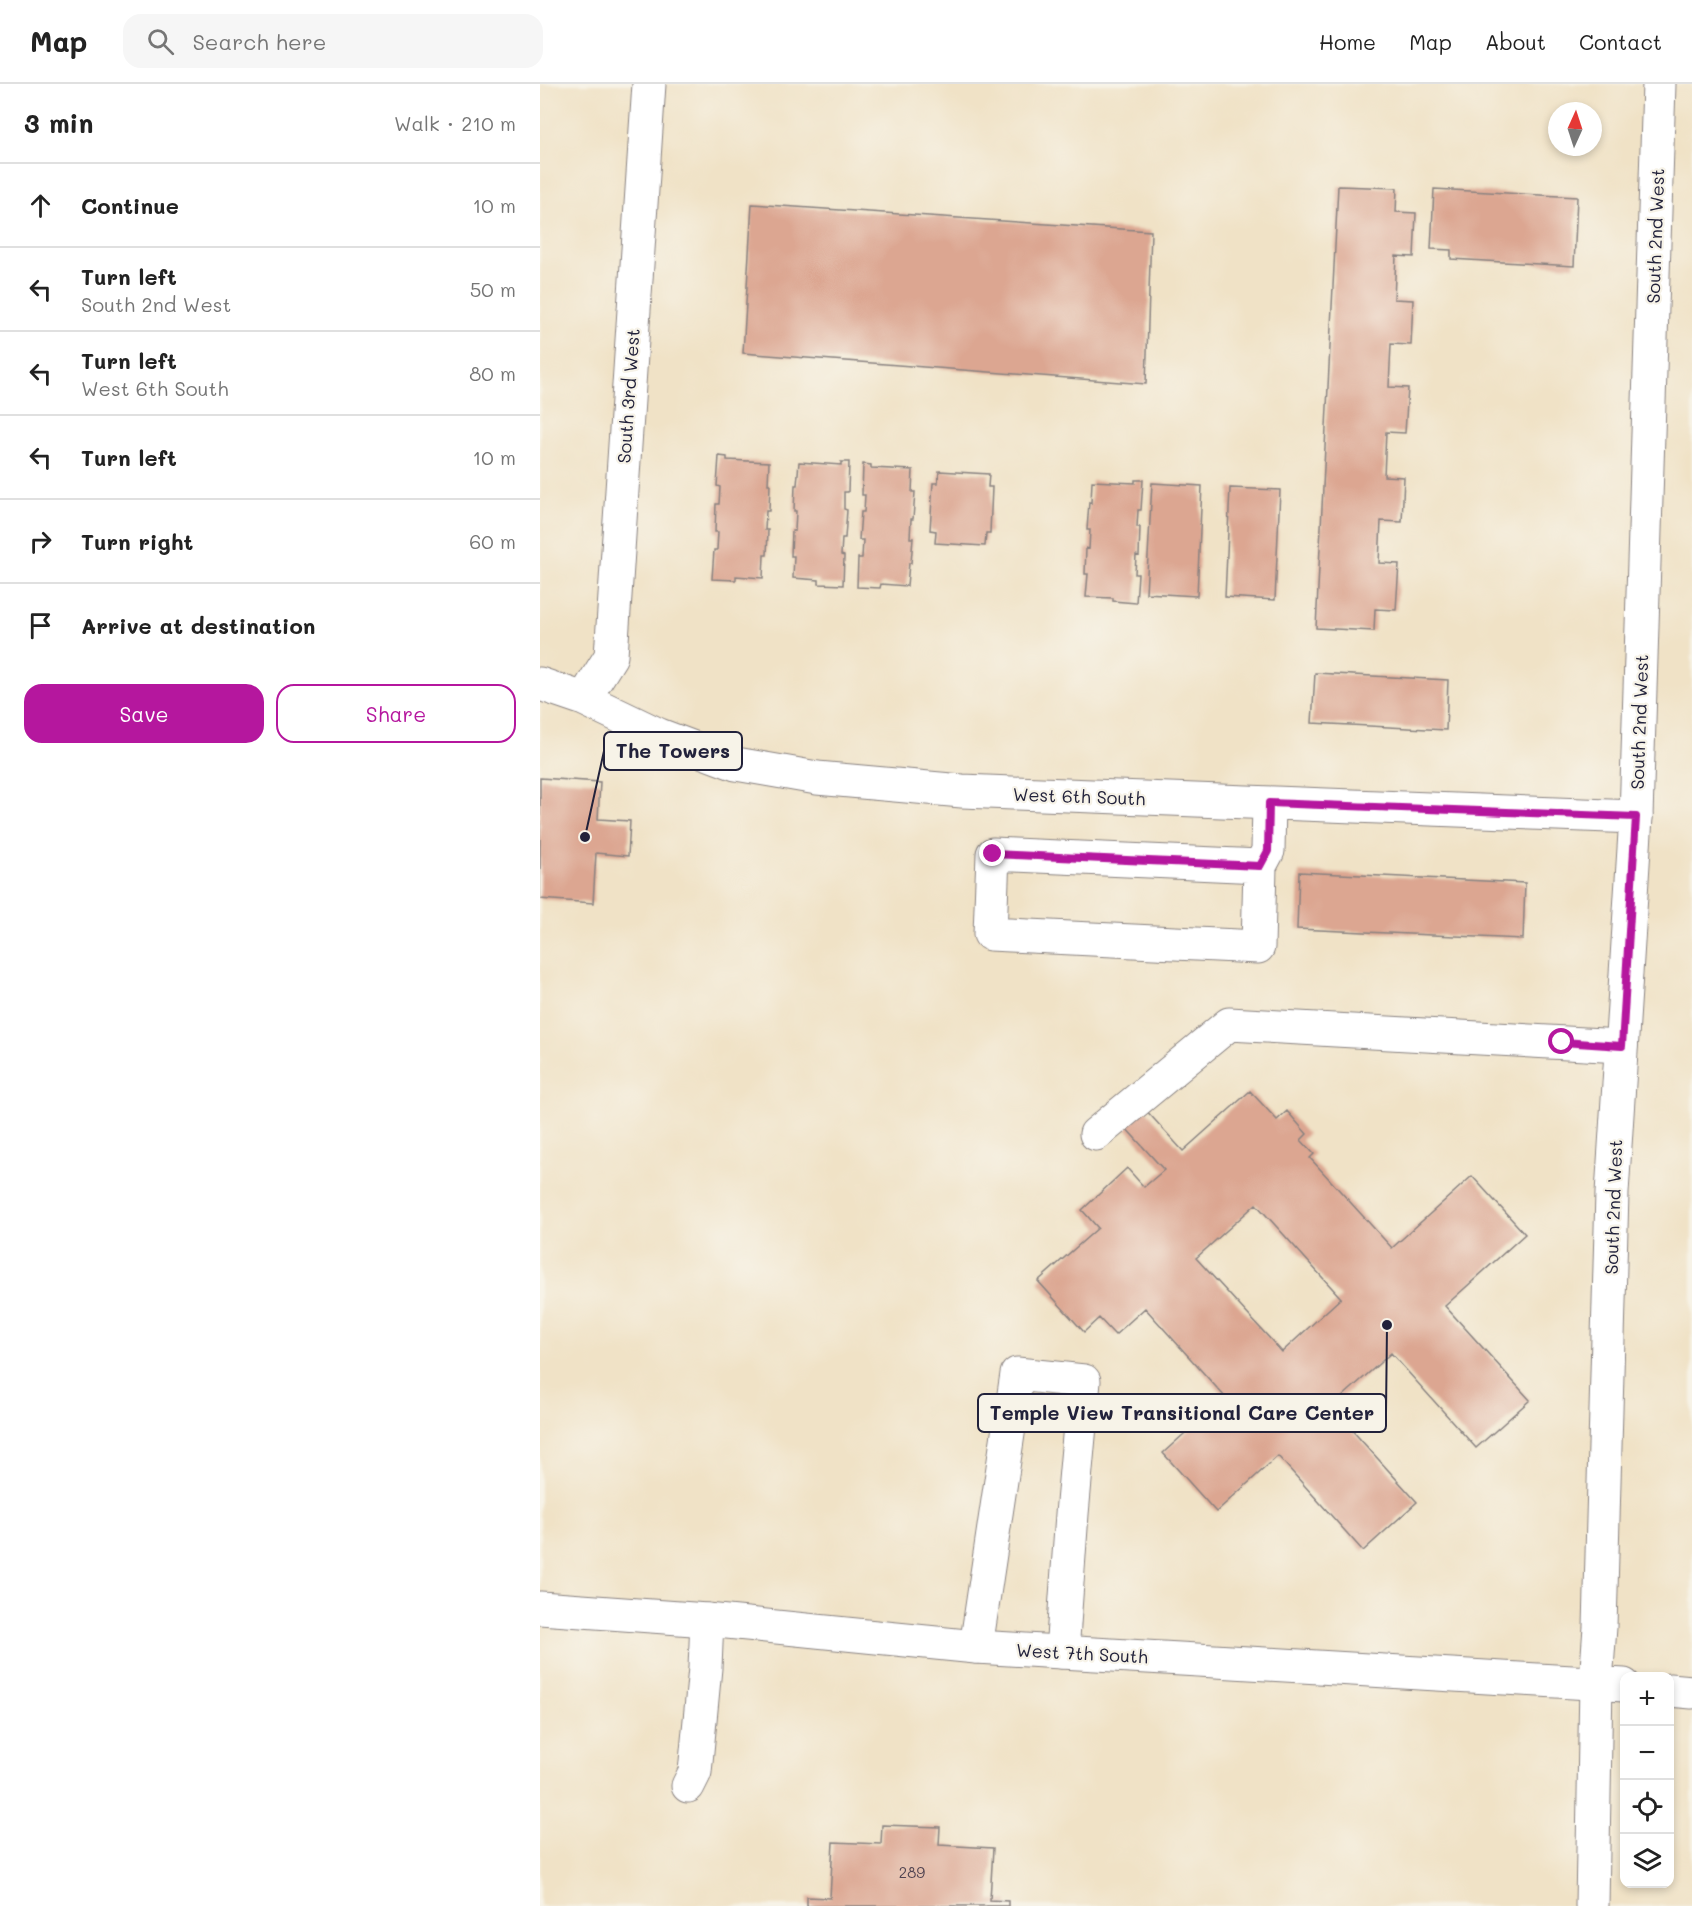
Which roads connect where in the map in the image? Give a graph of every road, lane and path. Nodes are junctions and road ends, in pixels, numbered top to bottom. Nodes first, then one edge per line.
1 (649, 84) edge
2 (1659, 84) edge
3 (540, 684) edge
4 (584, 699) junction
5 (1269, 803) junction
6 (1636, 817) junction
7 (1260, 866) junction
8 (1622, 1046) junction
9 (1095, 1134) dead end
10 (540, 1608) edge
11 (707, 1620) junction
12 (976, 1647) junction
13 (1062, 1652) junction
14 (1610, 1684) edge
15 (1674, 1690) edge
16 (1692, 1692) edge
17 (688, 1786) dead end
18 (1592, 1906) edge

1 - 4 main road, South 3rd West
2 - 6 main road, South 2nd West
3 - 4 main road, West 6th South
4 - 5 main road, West 6th South
5 - 6 main road, West 6th South
5 - 7 main road
6 - 8 main road, South 2nd West
7 - 7 main road
8 - 9 main road
8 - 14 main road, South 2nd West
10 - 11 main road, West 7th South
11 - 12 main road, West 7th South
11 - 17 main road
12 - 13 main road, West 7th South
12 - 13 main road
13 - 14 main road, West 7th South
14 - 18 main road, South 2nd West
15 - 16 main road

